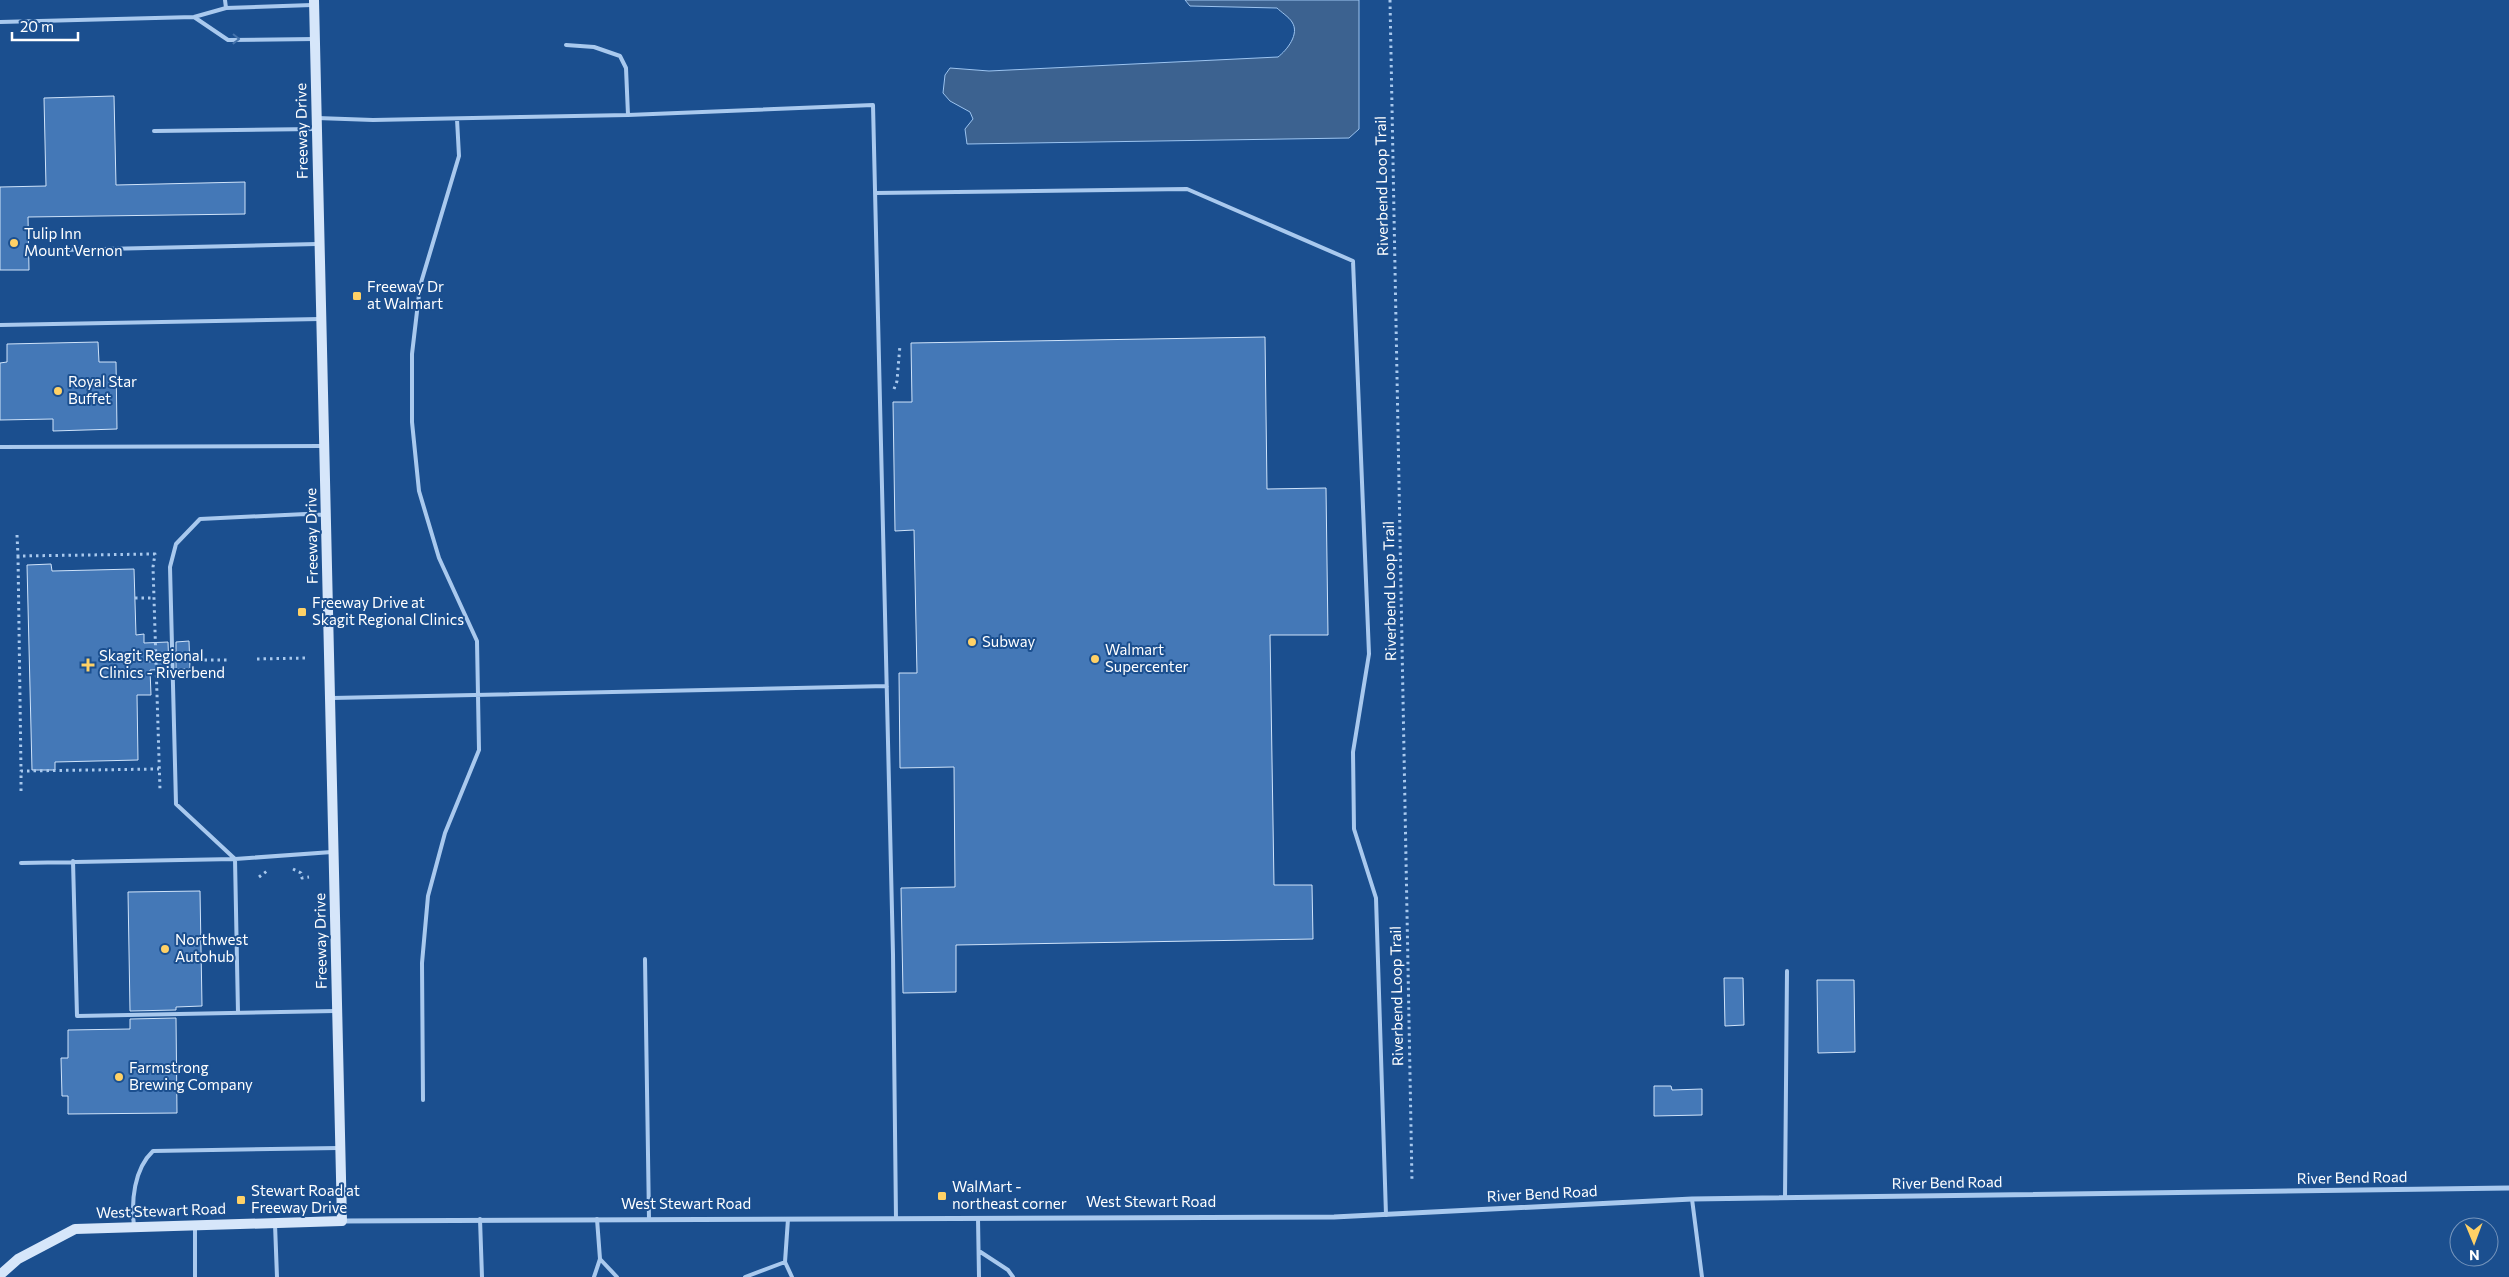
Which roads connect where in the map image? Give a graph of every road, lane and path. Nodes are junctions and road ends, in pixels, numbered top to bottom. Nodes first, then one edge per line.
1 (225, 0) edge
2 (1390, 0) edge
3 (315, 3) edge
4 (226, 8) junction
5 (194, 17) junction
6 (0, 22) edge
7 (315, 39) junction
8 (566, 45) dead end
9 (628, 115) junction
10 (317, 118) junction
11 (457, 119) junction
12 (317, 129) junction
13 (154, 131) dead end
14 (875, 193) junction
15 (320, 244) junction
16 (61, 250) dead end
17 (322, 319) junction
18 (0, 325) edge
19 (324, 446) junction
20 (0, 447) edge
21 (326, 516) junction
22 (17, 535) dead end
23 (18, 556) junction
24 (135, 598) dead end
25 (154, 598) junction
26 (308, 658) dead end
27 (257, 659) dead end
28 (186, 660) dead end
29 (229, 660) dead end
30 (148, 661) dead end
31 (157, 661) junction
32 (887, 686) junction
33 (478, 695) junction
34 (330, 698) junction
35 (159, 769) junction
36 (21, 771) junction
37 (160, 790) dead end
38 (22, 791) dead end
39 (334, 852) junction
40 (235, 859) junction
41 (73, 861) junction
42 (20, 863) dead end
43 (288, 869) dead end
44 (272, 870) dead end
45 (309, 877) dead end
46 (259, 878) dead end
47 (645, 959) dead end
48 (1786, 971) dead end
49 (337, 1010) junction
50 (238, 1013) junction
51 (423, 1100) dead end
52 (341, 1148) junction
53 (1412, 1182) dead end
54 (2509, 1188) edge
55 (1785, 1198) junction
56 (1692, 1199) junction
57 (1386, 1214) junction
58 (978, 1218) junction
59 (480, 1219) junction
60 (597, 1219) junction
61 (649, 1219) junction
62 (788, 1219) junction
63 (896, 1219) junction
64 (342, 1221) junction
65 (275, 1222) junction
66 (195, 1224) junction
67 (134, 1226) junction
68 (978, 1251) junction
69 (600, 1259) junction
70 (785, 1262) junction
71 (0, 1275) edge
72 (195, 1277) edge
73 (276, 1277) edge
74 (482, 1277) edge
75 (594, 1277) edge
76 (617, 1277) edge
77 (745, 1277) edge
78 (792, 1277) edge
79 (979, 1277) edge
80 (1013, 1277) edge
81 (1702, 1277) edge

1 - 4 lane
2 - 53 path, Riverbend Loop Trail
3 - 4 lane
3 - 7 street, Freeway Drive
4 - 5 lane
5 - 6 lane
5 -> 7 lane
7 - 10 street, Freeway Drive
8 - 9 lane
9 - 11 lane
9 - 14 lane
10 - 11 lane
10 - 12 street, Freeway Drive
11 - 33 lane
12 - 13 lane
12 - 15 street, Freeway Drive
14 - 32 lane
14 - 57 lane
15 - 16 lane
15 - 17 street, Freeway Drive
17 - 18 lane
17 - 19 street, Freeway Drive
19 - 20 lane
19 - 21 street, Freeway Drive
21 - 34 street, Freeway Drive
21 - 40 lane
22 - 23 path
23 - 25 path
23 - 36 path
24 - 25 path
25 - 31 path
26 - 27 path
28 - 29 path
30 - 31 path
31 - 35 path
32 - 33 lane
32 - 63 lane
33 - 34 lane
33 - 51 lane
34 - 39 street, Freeway Drive
35 - 36 path
35 - 37 path
36 - 38 path
39 - 40 lane
39 - 49 street, Freeway Drive
40 - 41 lane
40 - 50 lane
41 - 42 lane
41 - 50 lane
43 - 45 path
44 - 46 path
47 - 61 lane
48 - 55 lane
49 - 50 lane
49 - 52 street, Freeway Drive
52 - 64 street, Freeway Drive
52 - 67 lane
54 - 55 street, River Bend Road
55 - 56 street, River Bend Road
56 - 57 street, River Bend Road
56 - 81 lane
57 - 58 street, West Stewart Road
58 - 63 street, West Stewart Road
58 - 68 lane
59 - 60 street, West Stewart Road
59 - 64 street, West Stewart Road
59 - 74 lane
60 - 61 street, West Stewart Road
60 - 69 lane
61 - 62 street, West Stewart Road
62 - 63 street, West Stewart Road
62 - 70 lane
64 - 65 street, West Stewart Road
65 - 66 street, West Stewart Road
65 - 73 lane
66 - 67 street, West Stewart Road
66 - 72 lane
67 - 71 street, West Stewart Road
68 - 79 lane
68 - 80 lane
69 - 75 lane
69 - 76 lane
70 - 77 lane
70 - 78 lane

